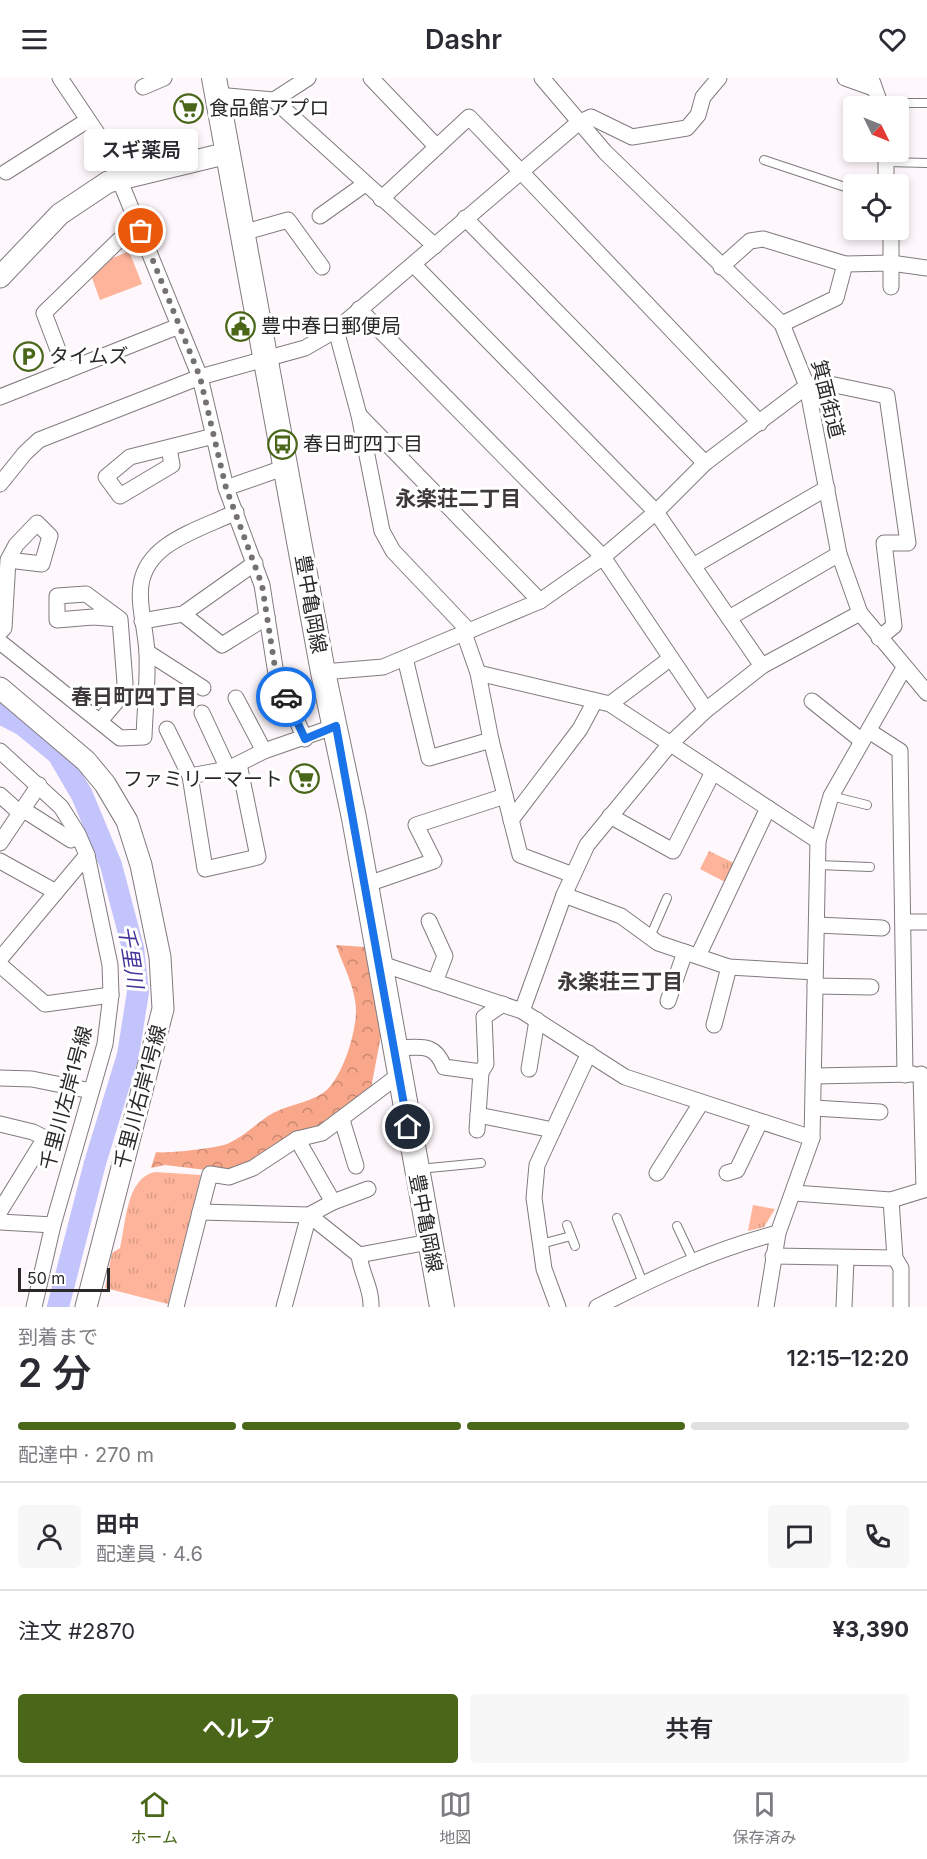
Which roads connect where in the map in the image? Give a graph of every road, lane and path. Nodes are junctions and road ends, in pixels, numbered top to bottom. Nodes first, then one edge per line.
1 (60, 78) edge
2 (164, 78) edge
3 (308, 78) edge
4 (371, 78) edge
5 (542, 78) edge
6 (719, 78) edge
7 (845, 78) edge
8 (872, 83) edge
9 (143, 87) dead end
10 (215, 87) edge
11 (274, 100) junction
12 (927, 103) edge
13 (909, 104) edge
14 (88, 120) junction
15 (578, 123) junction
16 (437, 147) junction
17 (228, 153) junction
18 (764, 160) dead end
19 (909, 160) edge
20 (927, 163) edge
21 (521, 171) junction
22 (6, 172) dead end
23 (120, 181) junction
24 (365, 184) junction
25 (843, 186) edge
26 (381, 199) junction
27 (320, 216) dead end
28 (465, 218) junction
29 (141, 231) junction
30 (242, 233) junction
31 (891, 240) edge
32 (435, 246) junction
33 (891, 263) junction
34 (845, 264) junction
35 (414, 265) junction
36 (322, 267) dead end
37 (721, 267) junction
38 (927, 268) edge
39 (0, 277) edge
40 (891, 287) dead end
41 (359, 309) junction
42 (782, 324) junction
43 (179, 326) junction
44 (336, 330) junction
45 (265, 357) junction
46 (66, 371) junction
47 (200, 377) junction
48 (807, 386) junction
49 (0, 397) edge
50 (359, 415) junction
51 (760, 423) junction
52 (214, 436) junction
53 (169, 448) dead end
54 (705, 463) junction
55 (286, 467) junction
56 (0, 484) edge
57 (226, 488) junction
58 (827, 488) junction
59 (236, 512) junction
60 (656, 512) junction
61 (839, 554) junction
62 (603, 557) junction
63 (8, 560) dead end
64 (255, 563) junction
65 (693, 566) junction
66 (540, 601) junction
67 (860, 613) junction
68 (183, 614) junction
69 (267, 617) junction
70 (729, 618) junction
71 (120, 620) dead end
72 (142, 621) junction
73 (0, 632) edge
74 (467, 632) junction
75 (879, 638) junction
76 (0, 642) edge
77 (147, 652) junction
78 (405, 658) junction
79 (670, 658) junction
80 (762, 666) junction
81 (904, 668) junction
82 (323, 672) junction
83 (478, 674) junction
84 (0, 688) edge
85 (202, 688) dead end
86 (927, 693) edge
87 (236, 698) dead end
88 (812, 701) dead end
89 (602, 702) junction
90 (706, 710) junction
91 (202, 713) dead end
92 (100, 721) junction
93 (336, 726) junction
94 (167, 729) dead end
95 (865, 736) junction
96 (305, 739) junction
97 (491, 740) junction
98 (670, 744) junction
99 (0, 751) edge
100 (264, 751) junction
101 (233, 767) junction
102 (713, 772) junction
103 (190, 776) junction
104 (39, 785) junction
105 (0, 795) edge
106 (505, 796) junction
107 (831, 796) junction
108 (867, 804) dead end
109 (768, 808) junction
110 (20, 813) junction
111 (610, 816) junction
112 (511, 820) junction
113 (71, 840) dead end
114 (818, 841) junction
115 (0, 843) edge
116 (87, 855) junction
117 (0, 861) edge
118 (818, 865) junction
119 (870, 867) dead end
120 (573, 875) junction
121 (365, 885) junction
122 (56, 892) junction
123 (564, 895) junction
124 (667, 898) dead end
125 (428, 922) dead end
126 (903, 922) junction
127 (927, 922) edge
128 (818, 925) junction
129 (882, 928) dead end
130 (650, 937) junction
131 (692, 954) junction
132 (0, 959) edge
133 (379, 963) junction
134 (0, 965) edge
135 (729, 967) junction
136 (815, 979) junction
137 (435, 982) junction
138 (871, 987) dead end
139 (111, 994) junction
140 (668, 1001) dead end
141 (503, 1004) junction
142 (522, 1011) junction
143 (537, 1020) junction
144 (714, 1025) dead end
145 (394, 1048) junction
146 (589, 1053) junction
147 (529, 1069) dead end
148 (481, 1072) junction
149 (924, 1073) edge
150 (905, 1075) junction
151 (399, 1076) junction
152 (814, 1076) junction
153 (2, 1080) edge
154 (91, 1091) junction
155 (701, 1103) junction
156 (814, 1108) junction
157 (880, 1112) dead end
158 (342, 1120) junction
159 (760, 1122) junction
160 (1, 1125) edge
161 (553, 1130) junction
162 (812, 1138) junction
163 (297, 1139) junction
164 (481, 1163) dead end
165 (356, 1166) dead end
166 (416, 1170) junction
167 (657, 1173) dead end
168 (727, 1173) dead end
169 (368, 1189) dead end
170 (925, 1189) edge
171 (794, 1192) junction
172 (891, 1200) junction
173 (333, 1202) junction
174 (0, 1211) edge
175 (200, 1212) junction
176 (309, 1215) junction
177 (616, 1218) dead end
178 (0, 1222) edge
179 (54, 1225) junction
180 (567, 1225) dead end
181 (677, 1226) dead end
182 (778, 1233) junction
183 (571, 1236) junction
184 (429, 1242) junction
185 (540, 1244) junction
186 (575, 1246) dead end
187 (359, 1255) junction
188 (773, 1256) junction
189 (895, 1258) junction
190 (846, 1259) junction
191 (694, 1262) junction
192 (643, 1283) junction
193 (34, 1307) edge
194 (86, 1307) edge
195 (176, 1307) edge
196 (284, 1307) edge
197 (371, 1307) edge
198 (442, 1307) edge
199 (558, 1307) edge
200 (597, 1307) edge
201 (766, 1307) edge
202 (844, 1307) edge
203 (901, 1307) edge

1 - 14 street
2 - 9 street
3 - 11 street
4 - 16 street
5 - 15 street, 箕面街道
6 - 15 street
7 - 8 street
10 - 11 street
10 - 17 main road, 豊中亀岡線
11 - 24 street
12 - 13 lane
14 - 22 street
14 - 23 street
15 - 21 street
15 - 37 street, 箕面街道
16 - 21 street
16 - 26 street
17 - 23 street
17 - 30 main road, 豊中亀岡線
18 - 25 lane
19 - 20 lane
21 - 28 street
21 - 51 street
23 - 29 street
23 - 39 street
24 - 26 street
24 - 27 street
26 - 32 street
28 - 32 street
28 - 54 street
29 - 43 street
29 - 46 street
30 - 36 street
30 - 45 main road, 豊中亀岡線
31 - 33 street
32 - 35 street
33 - 34 street
33 - 38 street
33 - 40 street
34 - 37 street
34 - 42 street
35 - 41 street
35 - 60 street
37 - 42 street, 箕面街道
41 - 44 street
41 - 62 street
42 - 48 street, 箕面街道
43 - 46 street
43 - 47 street
44 - 45 street
44 - 50 street
45 - 47 street
45 - 55 main road, 豊中亀岡線
46 - 49 street
47 - 52 street
47 - 56 street
48 - 51 street
48 - 58 street, 箕面街道
48 - 75 street
50 - 66 street
50 - 74 street
51 - 54 street
52 - 53 street
52 - 57 street
54 - 60 street
55 - 57 street
55 - 82 main road, 豊中亀岡線
57 - 59 street
58 - 61 street, 箕面街道
58 - 65 street
59 - 64 street
59 - 72 street
60 - 62 street
60 - 65 street
61 - 67 street, 箕面街道
61 - 70 street
62 - 66 street
62 - 79 street
63 - 73 street
64 - 68 street
64 - 69 street
65 - 70 street
66 - 74 street
67 - 75 street, 箕面街道
67 - 80 street
68 - 69 street
68 - 72 street
69 - 96 street
70 - 80 street
71 - 92 street
72 - 77 street
74 - 78 street
74 - 83 street
75 - 81 street, 箕面街道
76 - 92 street
77 - 85 street
77 - 92 street
78 - 82 street
78 - 97 street
79 - 89 street
79 - 90 street
80 - 90 street
81 - 86 street, 箕面街道
81 - 95 street
82 - 93 main road, 豊中亀岡線
83 - 89 street
83 - 97 street
84 - 194 street, 千里川右岸1号線
87 - 100 street
88 - 95 street
89 - 98 street
89 - 112 street
90 - 98 street
91 - 101 street
93 - 96 street
93 - 121 main road, 豊中亀岡線
94 - 103 street
95 - 107 street
95 - 126 street
96 - 100 street
97 - 106 street
98 - 102 street
98 - 111 street
99 - 104 street, 千里川左岸1号線
100 - 101 street
101 - 103 street
101 - 103 street
102 - 109 street
102 - 111 street
104 - 110 street
104 - 116 street, 千里川左岸1号線
105 - 110 street
106 - 112 street
106 - 121 street
107 - 108 lane
107 - 114 street
109 - 114 street
109 - 131 street
110 - 113 street
110 - 115 street
111 - 120 street
112 - 120 street
114 - 118 street
116 - 122 street
116 - 139 street, 千里川左岸1号線
117 - 122 street
118 - 119 lane
118 - 128 street
120 - 123 street
121 - 133 main road, 豊中亀岡線
122 - 132 street
123 - 130 street
123 - 142 street
124 - 130 lane
125 - 137 street
126 - 127 street
126 - 150 street
128 - 129 street
128 - 136 street
130 - 131 street
131 - 135 street
131 - 140 street
133 - 137 street
133 - 145 main road, 豊中亀岡線
134 - 139 street
135 - 136 street
135 - 144 street
136 - 138 street
136 - 152 street
137 - 141 street
139 - 154 street, 千里川左岸1号線
141 - 142 street
141 - 148 street
142 - 143 street
143 - 146 street
143 - 147 street
145 - 148 street
145 - 151 main road, 豊中亀岡線
146 - 155 street
146 - 161 street
148 - 161 street
149 - 150 street
149 - 170 street
150 - 152 street
151 - 158 street
151 - 166 main road, 豊中亀岡線
152 - 156 street
153 - 154 street
154 - 179 street, 千里川左岸1号線
155 - 159 street
155 - 167 street
156 - 157 street
156 - 162 street
158 - 163 street
158 - 165 street
159 - 162 street
159 - 168 street
160 - 174 street
161 - 185 street
162 - 171 street
163 - 173 street
163 - 175 street
164 - 166 lane
166 - 184 main road, 豊中亀岡線
169 - 173 street
170 - 172 street
171 - 172 street
171 - 182 street
172 - 189 street
173 - 176 street
175 - 176 street
175 - 195 street
176 - 187 street
176 - 196 street
177 - 192 lane
178 - 179 street
179 - 193 street, 千里川左岸1号線
180 - 183 lane
181 - 191 lane
182 - 188 street
182 - 191 street
183 - 185 lane
183 - 186 lane
184 - 187 street
184 - 198 main road, 豊中亀岡線
185 - 199 street
187 - 197 street
188 - 190 street
188 - 201 street
189 - 190 street
189 - 203 street
190 - 202 street
191 - 192 street
192 - 200 street

